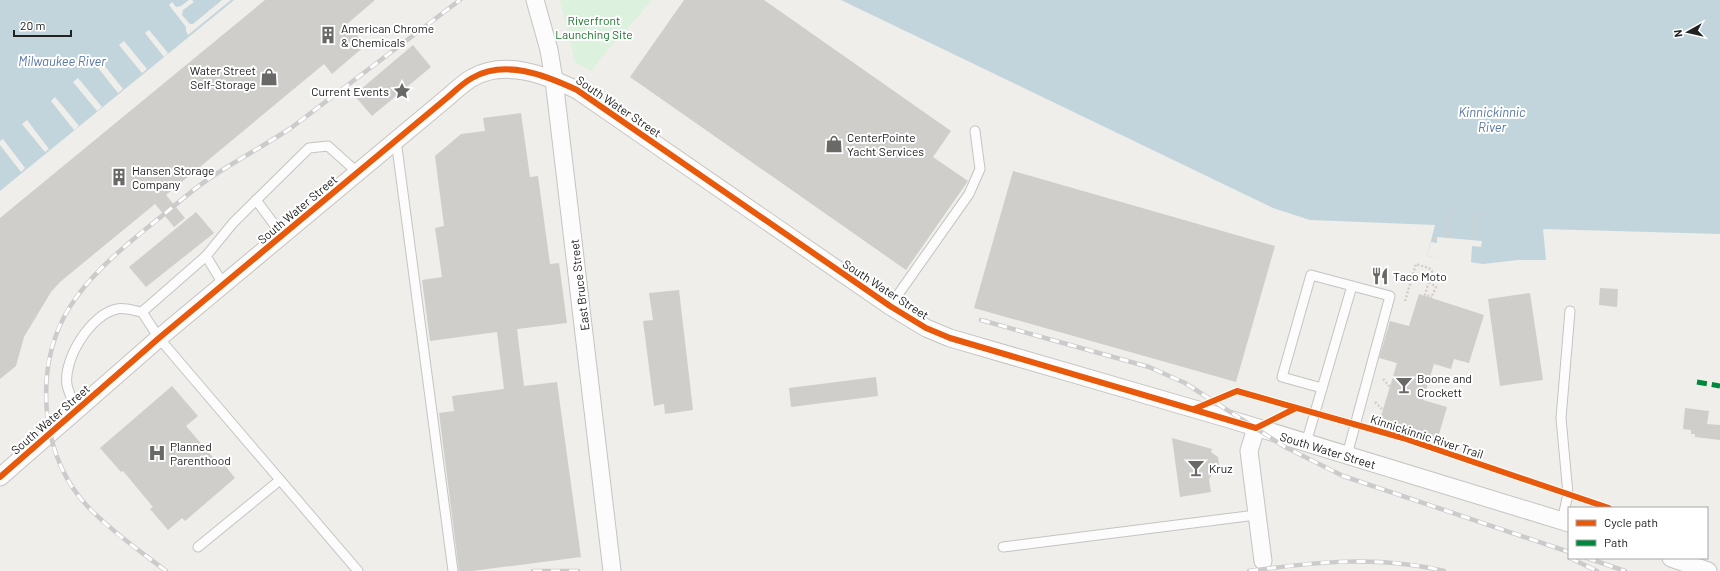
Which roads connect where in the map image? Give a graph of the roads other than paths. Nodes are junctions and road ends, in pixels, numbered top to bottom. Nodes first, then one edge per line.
1 (535, 0) edge
2 (554, 80) junction
3 (975, 132) dead end
4 (396, 140) junction
5 (358, 172) junction
6 (256, 200) junction
7 (282, 235) junction
8 (206, 256) junction
9 (223, 284) junction
10 (1352, 286) junction
11 (890, 306) junction
12 (1570, 311) dead end
13 (142, 312) junction
14 (159, 338) junction
15 (1322, 388) junction
16 (77, 411) junction
17 (1256, 428) junction
18 (1306, 443) junction
19 (1347, 456) junction
20 (0, 477) edge
21 (280, 480) junction
22 (1256, 515) junction
23 (1566, 522) edge
24 (198, 547) dead end
25 (1003, 547) dead end
26 (1673, 559) edge
27 (1263, 561) dead end
28 (358, 571) edge
29 (454, 571) edge
30 (612, 571) edge
31 (1708, 571) edge

1 - 2 street, East Bruce Street
2 - 4 street, South Water Street
2 - 11 street, South Water Street
2 - 30 street, East Bruce Street
3 - 11 lane
4 - 5 street, South Water Street
4 - 29 lane
5 - 6 lane
5 - 7 street, South Water Street
6 - 7 lane
6 - 8 lane
7 - 9 street, South Water Street
8 - 9 lane
8 - 13 lane
9 - 14 street, South Water Street
10 - 15 lane
10 - 15 lane
10 - 19 lane
11 - 17 street, South Water Street
12 - 23 lane
13 - 14 lane
13 - 16 lane
14 - 16 street, South Water Street
14 - 21 lane
15 - 18 lane
16 - 20 street, South Water Street
17 - 18 street, South Water Street
17 - 22 street
18 - 19 street, South Water Street
19 - 23 street, South Water Street
21 - 24 lane
21 - 28 lane
22 - 25 lane
22 - 27 street
26 - 31 street

